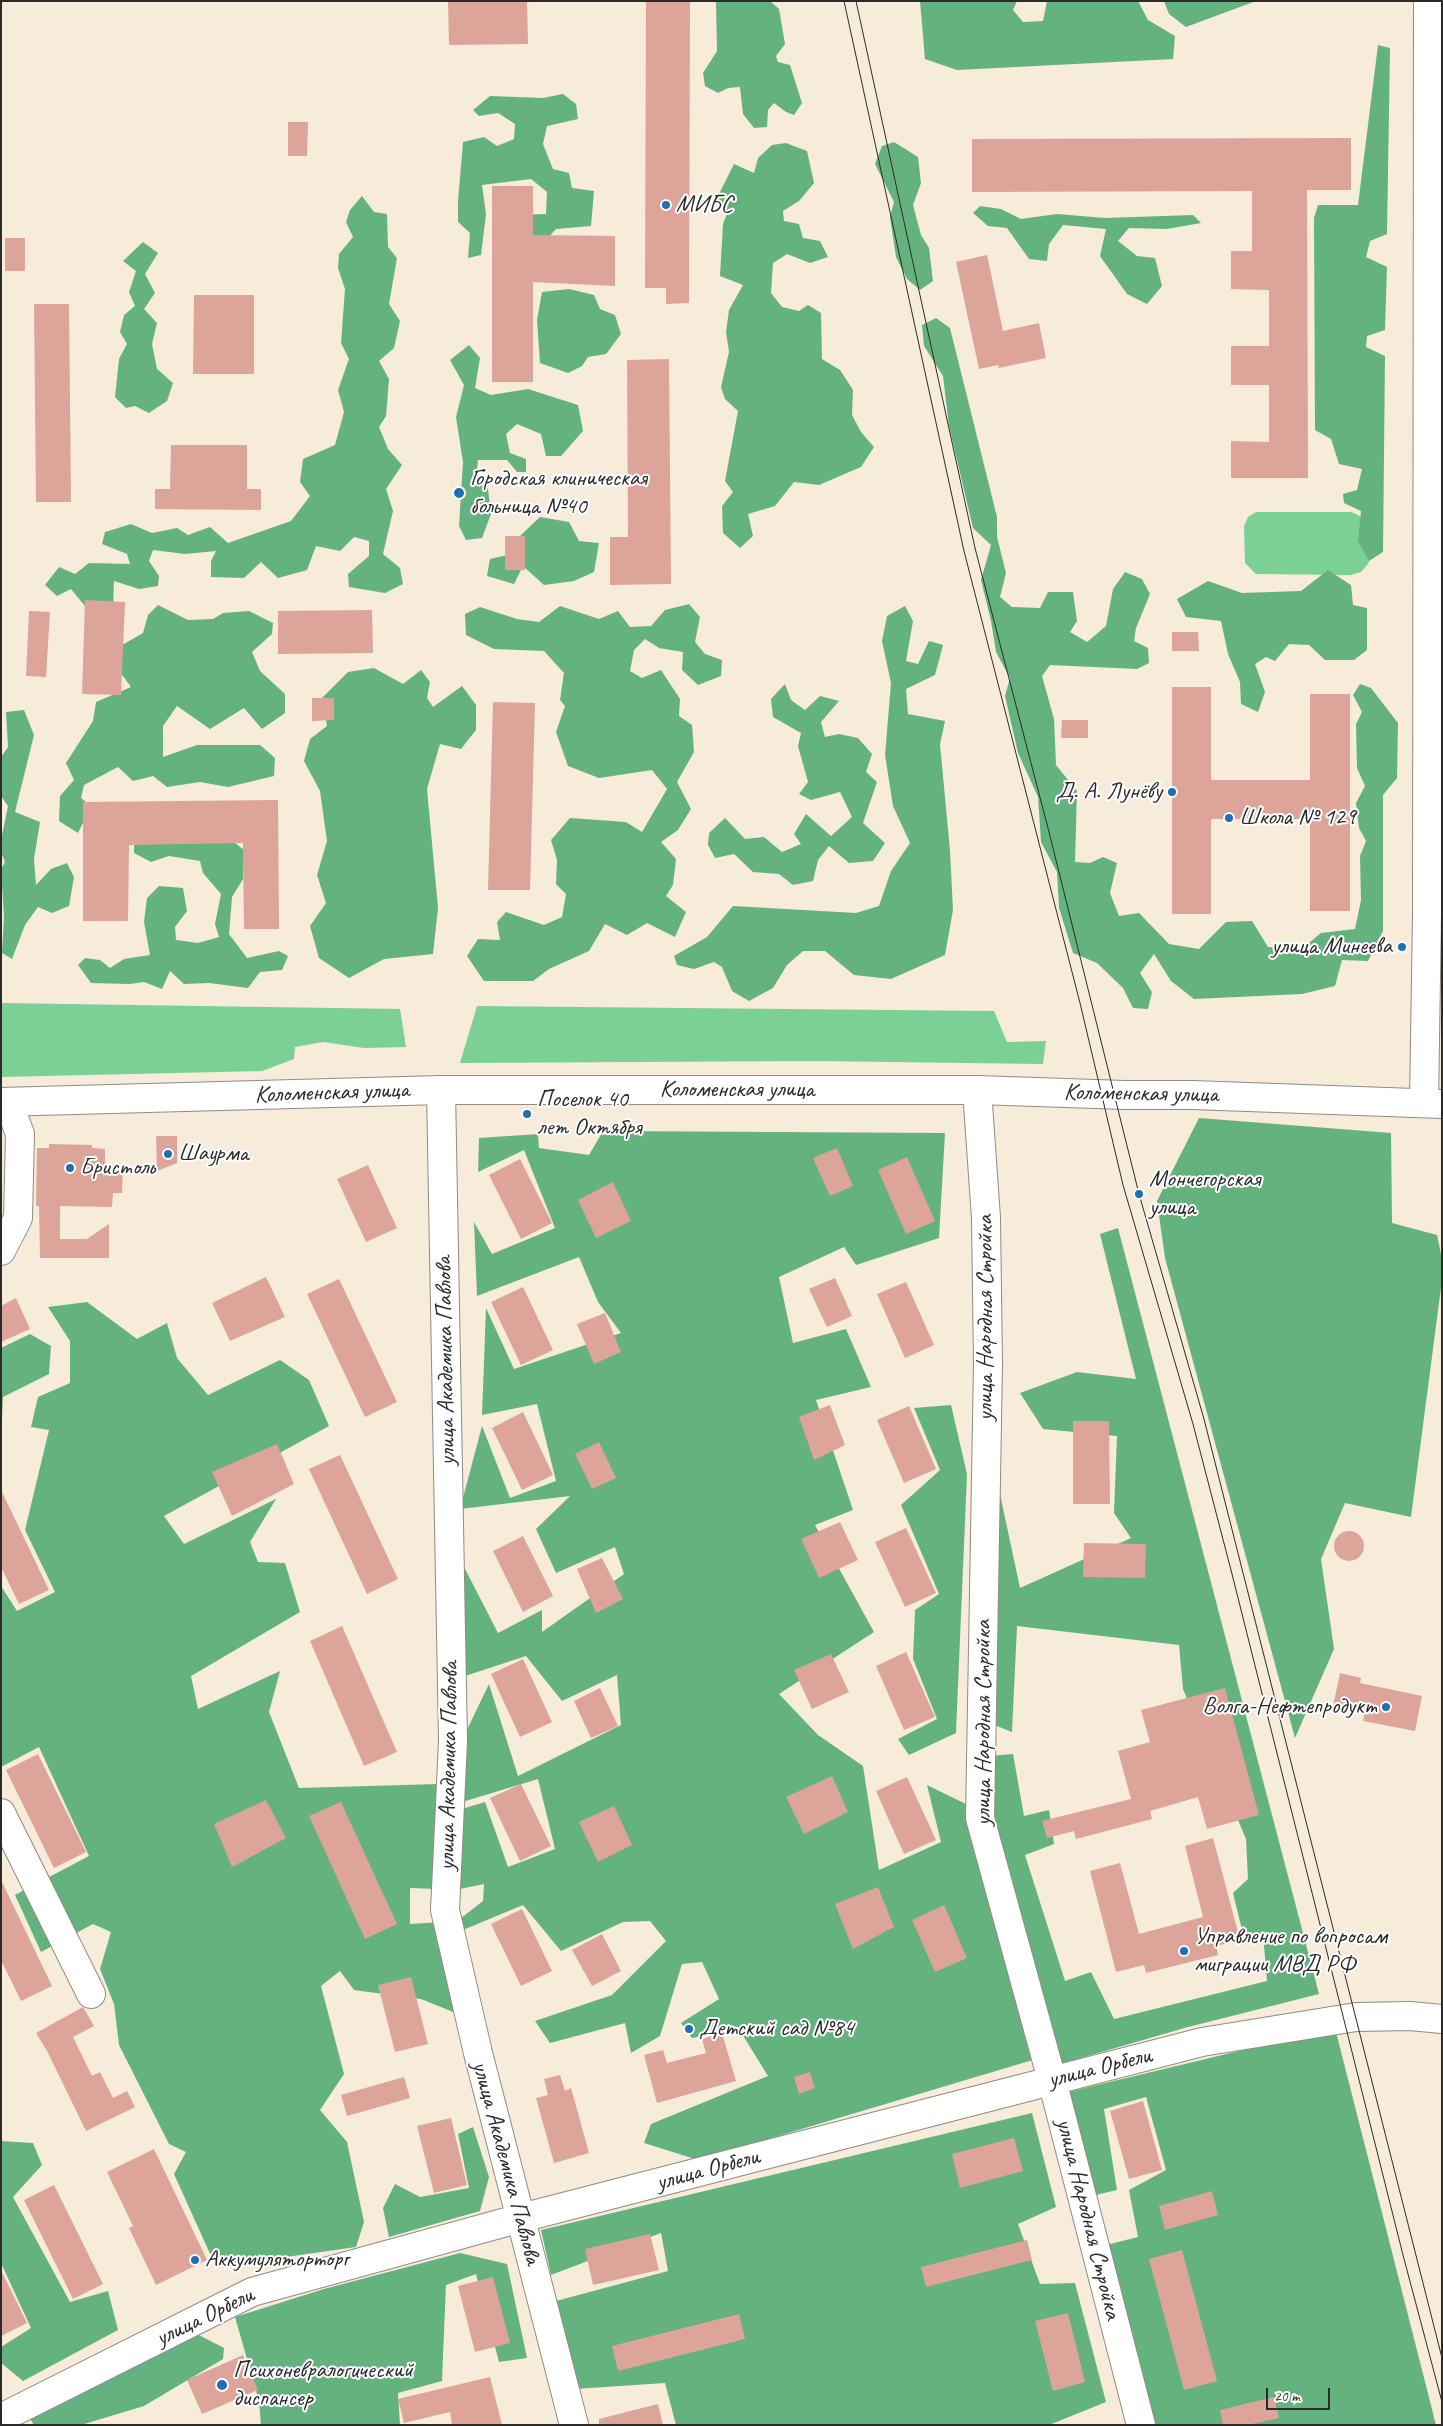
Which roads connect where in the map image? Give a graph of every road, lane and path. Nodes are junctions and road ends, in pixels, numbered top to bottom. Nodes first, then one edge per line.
1 (1428, 1) edge
2 (1425, 986) junction
3 (1441, 1016) edge
4 (441, 1090) junction
5 (977, 1090) junction
6 (4, 1102) edge
7 (1433, 1103) edge
8 (1, 1251) edge
9 (1, 1813) edge
10 (91, 1994) dead end
11 (1442, 2019) edge
12 (1052, 2080) junction
13 (521, 2218) junction
14 (8, 2413) edge
15 (574, 2425) edge
16 (1141, 2425) edge

1 - 2 street
2 - 3 street
2 - 7 street
4 - 5 street, Коломенская улица
4 - 6 street, Коломенская улица
4 - 13 street, улица Академика Павлова
5 - 7 street, Коломенская улица
5 - 12 street, улица Народная Стройка
6 - 8 street
9 - 10 street
11 - 12 street, улица Орбели
12 - 13 street, улица Орбели
12 - 16 street, улица Народная Стройка
13 - 14 street, улица Орбели
13 - 15 street, улица Академика Павлова

